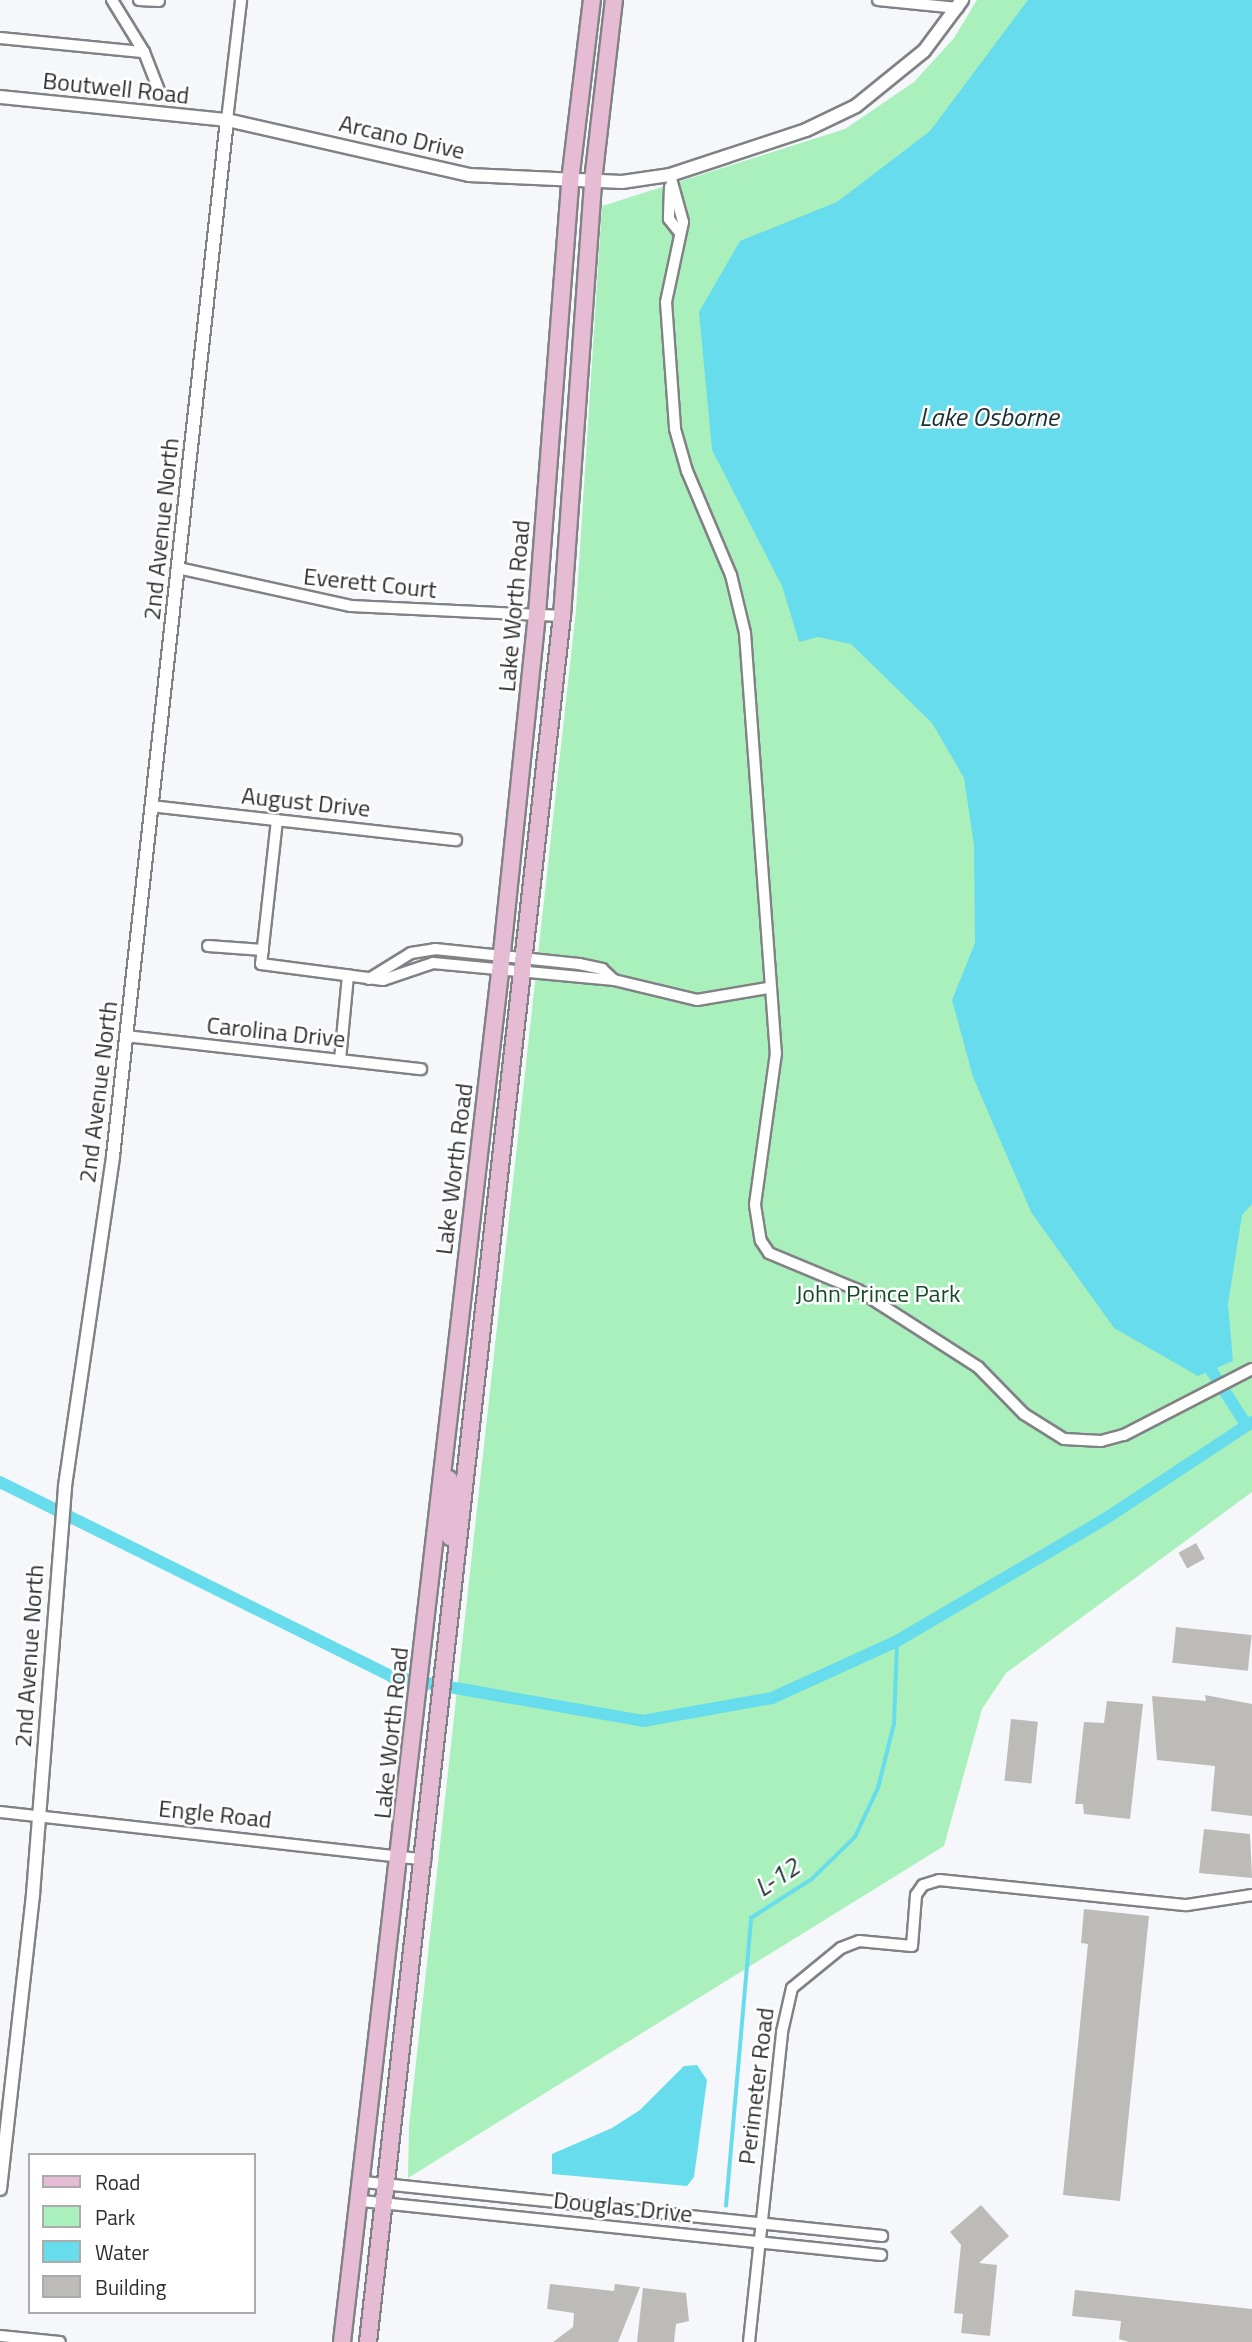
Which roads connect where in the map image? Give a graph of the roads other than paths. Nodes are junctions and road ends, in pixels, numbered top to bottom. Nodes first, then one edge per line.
1 (139, 0) edge
2 (241, 0) edge
3 (592, 0) edge
4 (614, 0) edge
5 (878, 0) edge
6 (117, 1) edge
7 (159, 1) edge
8 (960, 4) edge
9 (0, 38) edge
10 (144, 52) junction
11 (160, 93) dead end
12 (0, 97) edge
13 (228, 120) junction
14 (670, 176) junction
15 (569, 181) junction
16 (593, 181) junction
17 (178, 568) junction
18 (537, 614) junction
19 (562, 616) junction
20 (151, 806) junction
21 (276, 820) junction
22 (456, 840) dead end
23 (208, 946) dead end
24 (263, 950) junction
25 (525, 958) junction
26 (501, 964) junction
27 (348, 975) junction
28 (522, 975) junction
29 (369, 979) junction
30 (614, 980) junction
31 (768, 988) junction
32 (126, 1036) junction
33 (341, 1060) junction
34 (421, 1069) dead end
35 (1248, 1371) edge
36 (444, 1464) junction
37 (456, 1570) junction
38 (0, 1812) edge
39 (39, 1816) junction
40 (401, 1854) junction
41 (425, 1860) junction
42 (1252, 1895) edge
43 (3, 2133) edge
44 (364, 2182) junction
45 (387, 2184) junction
46 (0, 2189) edge
47 (362, 2201) junction
48 (385, 2204) junction
49 (761, 2224) junction
50 (883, 2236) dead end
51 (760, 2242) junction
52 (881, 2255) dead end
53 (0, 2336) edge
54 (60, 2342) edge
55 (342, 2342) edge
56 (368, 2342) edge
57 (749, 2342) edge

1 - 7 street
2 - 13 street, 2nd Avenue North
3 - 15 main road, Lake Worth Road
4 - 16 main road, Lake Worth Road
5 - 8 street
6 - 10 street
8 - 14 street, Arcano Drive
9 - 10 street
10 - 11 street
12 - 13 street, Boutwell Road
13 - 15 street, Arcano Drive
13 - 17 street, 2nd Avenue North
14 - 16 street, Arcano Drive
14 - 31 street
15 - 16 street, Arcano Drive
15 - 18 main road, Lake Worth Road
16 - 19 main road, Lake Worth Road
17 - 18 street, Everett Court
17 - 20 street, 2nd Avenue North
18 - 19 street, Everett Court
18 - 26 main road, Lake Worth Road
19 - 25 main road, Lake Worth Road
20 - 21 street, August Drive
20 - 32 street, 2nd Avenue North
21 - 22 street, August Drive
21 - 24 street
23 - 24 street
24 - 27 street
25 - 26 street
25 - 28 main road, Lake Worth Road
25 - 30 street
26 - 28 street
26 - 29 street
26 - 29 street
26 - 36 main road, Lake Worth Road
27 - 29 street
27 - 33 street
28 - 30 street
28 - 37 main road, Lake Worth Road
30 - 31 street
31 - 35 street
32 - 33 street, Carolina Drive
32 - 39 street, 2nd Avenue North
33 - 34 street, Carolina Drive
36 - 37 main road
36 - 40 main road, Lake Worth Road
37 - 41 main road, Lake Worth Road
38 - 39 street, Engle Road
39 - 40 street, Engle Road
39 - 43 street, 2nd Avenue North
40 - 41 street, Engle Road
40 - 44 main road, Lake Worth Road
41 - 45 main road, Lake Worth Road
42 - 49 street, Perimeter Road
43 - 46 street, 2nd Avenue North
44 - 45 street, Douglas Drive
44 - 47 main road, Lake Worth Road
45 - 48 main road, Lake Worth Road
45 - 49 street, Douglas Drive
47 - 48 street, Douglas Drive
47 - 55 main road, Lake Worth Road
48 - 51 street, Douglas Drive
48 - 56 main road, Lake Worth Road
49 - 50 street, Douglas Drive
49 - 51 street, Perimeter Road
51 - 52 street, Douglas Drive
51 - 57 street, Perimeter Road
53 - 54 street

